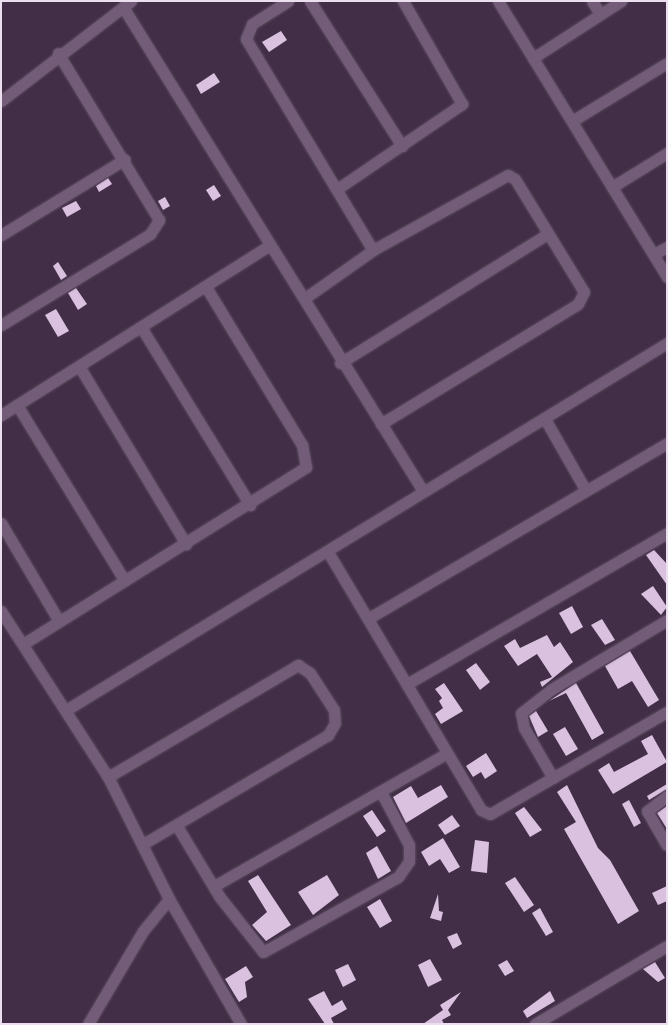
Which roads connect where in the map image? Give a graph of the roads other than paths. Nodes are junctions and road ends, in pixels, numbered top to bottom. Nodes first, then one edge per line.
1 (288, 1) edge
2 (310, 1) edge
3 (404, 1) edge
4 (498, 1) edge
5 (592, 1) edge
6 (621, 1) edge
7 (127, 4) edge
8 (600, 14) junction
9 (58, 53) junction
10 (533, 58) junction
11 (667, 63) edge
12 (1, 101) edge
13 (572, 121) junction
14 (402, 146) junction
15 (667, 153) edge
16 (125, 159) junction
17 (340, 187) junction
18 (612, 187) junction
19 (547, 234) junction
20 (1, 235) edge
21 (270, 246) junction
22 (667, 247) edge
23 (373, 250) junction
24 (654, 254) junction
25 (667, 277) edge
26 (206, 287) junction
27 (305, 298) junction
28 (1, 325) edge
29 (141, 327) junction
30 (667, 343) edge
31 (340, 363) junction
32 (79, 366) junction
33 (17, 405) junction
34 (1, 415) edge
35 (545, 419) junction
36 (381, 424) junction
37 (666, 446) edge
38 (585, 489) junction
39 (423, 491) junction
40 (250, 505) junction
41 (1, 523) edge
42 (667, 533) edge
43 (186, 544) junction
44 (328, 552) junction
45 (125, 581) junction
46 (1, 611) edge
47 (369, 618) junction
48 (667, 620) edge
49 (59, 621) junction
50 (23, 644) junction
51 (407, 684) junction
52 (66, 710) junction
53 (667, 712) edge
54 (447, 753) junction
55 (108, 777) junction
56 (553, 778) junction
57 (381, 792) junction
58 (667, 796) edge
59 (177, 826) junction
60 (143, 844) junction
61 (667, 846) edge
62 (214, 886) junction
63 (169, 899) junction
64 (667, 946) edge
65 (88, 1024) edge
66 (241, 1024) edge
67 (535, 1024) edge

1 - 17 street
2 - 14 street
3 - 14 street
4 - 10 street
5 - 8 street
6 - 8 street
7 - 9 street
7 - 21 street
8 - 10 street
9 - 12 street
9 - 16 street
10 - 13 street
11 - 13 street
13 - 18 street
14 - 17 street
15 - 18 street
16 - 20 street
16 - 28 street
17 - 23 street
18 - 24 street
19 - 23 street
19 - 31 street
19 - 36 street
21 - 26 street
21 - 27 street
22 - 24 street
23 - 27 street
24 - 25 street
26 - 29 street
26 - 40 street
27 - 31 street
29 - 32 street
29 - 40 street
30 - 35 street
31 - 36 street
32 - 33 street
32 - 43 street
33 - 34 street
33 - 45 street
35 - 38 street
35 - 39 street
36 - 39 street
37 - 38 street
38 - 47 street
39 - 44 street
40 - 43 street
41 - 49 street
42 - 51 street
43 - 45 street
44 - 47 street
44 - 52 street
45 - 49 street
46 - 50 street
47 - 51 street
48 - 56 street
49 - 50 street
50 - 52 street
51 - 54 street
52 - 55 street
53 - 56 street
54 - 56 street
54 - 57 street
55 - 59 street
55 - 60 street
57 - 62 street
57 - 62 street
58 - 61 street
59 - 60 street
59 - 62 street
60 - 63 street
63 - 65 street
63 - 66 street
64 - 67 street

